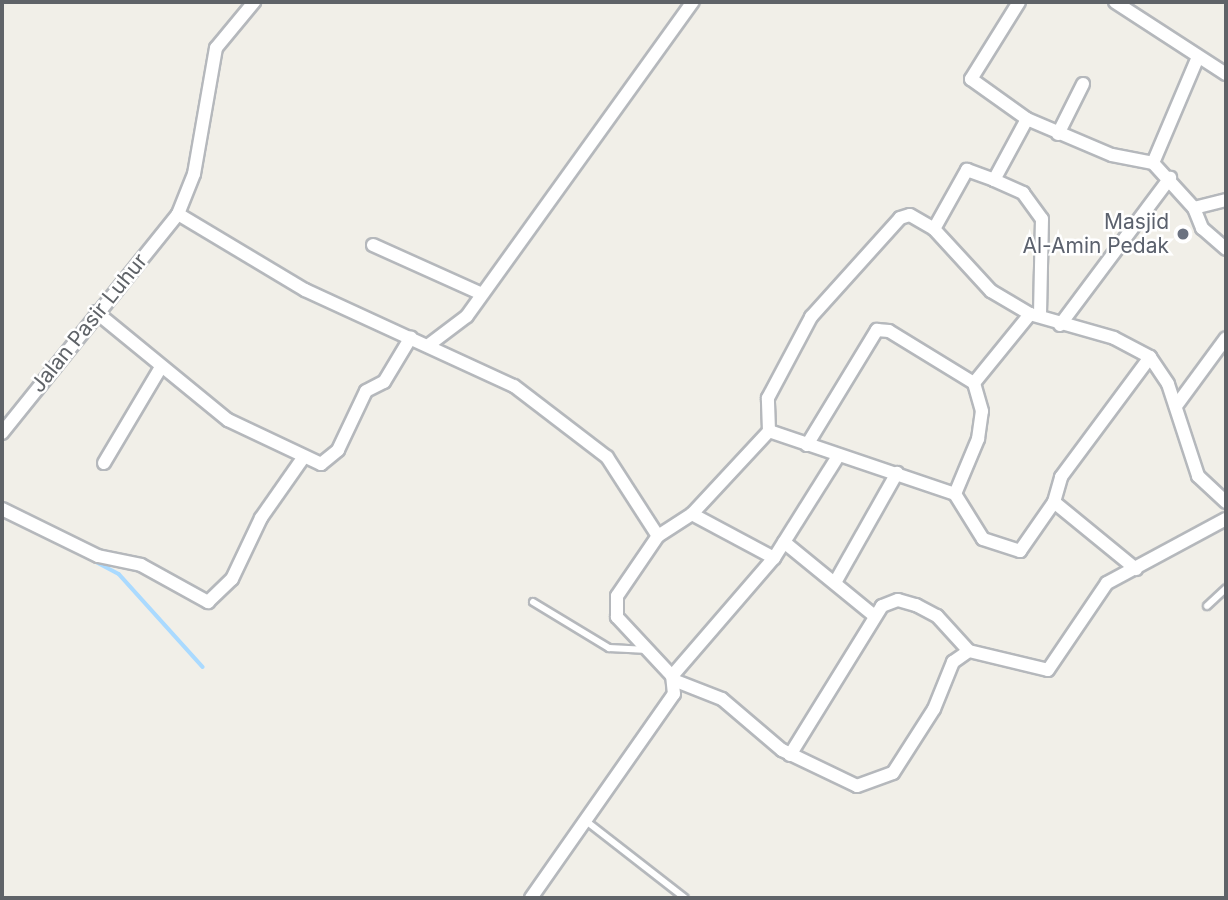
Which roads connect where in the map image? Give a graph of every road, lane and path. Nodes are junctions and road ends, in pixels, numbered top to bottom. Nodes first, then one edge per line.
1 (254, 2) edge
2 (693, 2) edge
3 (1019, 2) edge
4 (1115, 2) edge
5 (1198, 57) junction
6 (1226, 75) edge
7 (1083, 84) dead end
8 (1027, 119) junction
9 (1058, 134) junction
10 (1153, 163) junction
11 (1170, 178) junction
12 (994, 180) junction
13 (1226, 200) edge
14 (1194, 208) junction
15 (178, 214) junction
16 (934, 229) junction
17 (373, 246) dead end
18 (1226, 249) edge
19 (480, 293) junction
20 (96, 312) junction
21 (1035, 314) junction
22 (1060, 325) junction
23 (411, 337) junction
24 (1226, 338) edge
25 (430, 345) junction
26 (1150, 357) junction
27 (161, 367) junction
28 (974, 383) junction
29 (1176, 406) junction
30 (769, 431) junction
31 (2, 433) edge
32 (807, 445) junction
33 (303, 458) junction
34 (837, 458) junction
35 (104, 463) dead end
36 (897, 473) junction
37 (1226, 482) edge
38 (955, 495) junction
39 (1221, 498) edge
40 (1054, 502) junction
41 (2, 509) edge
42 (692, 514) junction
43 (1226, 519) edge
44 (658, 536) junction
45 (784, 542) junction
46 (774, 558) junction
47 (1136, 569) junction
48 (837, 579) junction
49 (1226, 588) edge
50 (533, 602) dead end
51 (1208, 606) dead end
52 (872, 614) junction
53 (643, 650) junction
54 (969, 651) junction
55 (674, 679) junction
56 (790, 755) junction
57 (584, 820) junction
58 (531, 898) edge
59 (685, 898) edge

1 - 15 street, Jalan Pasir Luhur
2 - 19 street
3 - 8 street
4 - 5 street
5 - 6 street
5 - 10 street
7 - 9 street
8 - 9 street
8 - 12 street
9 - 10 street
10 - 11 street
11 - 14 street
11 - 22 street
12 - 16 street
12 - 21 street
13 - 14 street
14 - 18 street
15 - 20 street, Jalan Pasir Luhur
15 - 23 street
16 - 21 street
16 - 30 street
17 - 19 street
19 - 25 street
20 - 27 street
20 - 31 street, Jalan Pasir Luhur
21 - 22 street
21 - 28 street
22 - 26 street
23 - 25 street
23 - 33 street
24 - 29 street
25 - 44 street
26 - 29 street
26 - 40 street
27 - 33 street
27 - 35 street
28 - 32 street
28 - 38 street
29 - 39 street
30 - 32 street
30 - 42 street
32 - 34 street
33 - 41 street
34 - 36 street
34 - 45 street
36 - 38 street
36 - 48 street
37 - 39 street
38 - 40 street
40 - 47 street
42 - 44 street
42 - 46 street
43 - 47 street
44 - 53 street
45 - 46 street
45 - 48 street
46 - 55 street
47 - 54 street
48 - 52 street
49 - 51 lane
50 - 53 lane
52 - 54 street
52 - 56 street
53 - 55 street
54 - 56 street
55 - 56 street
55 - 57 street
57 - 58 street
57 - 59 lane

